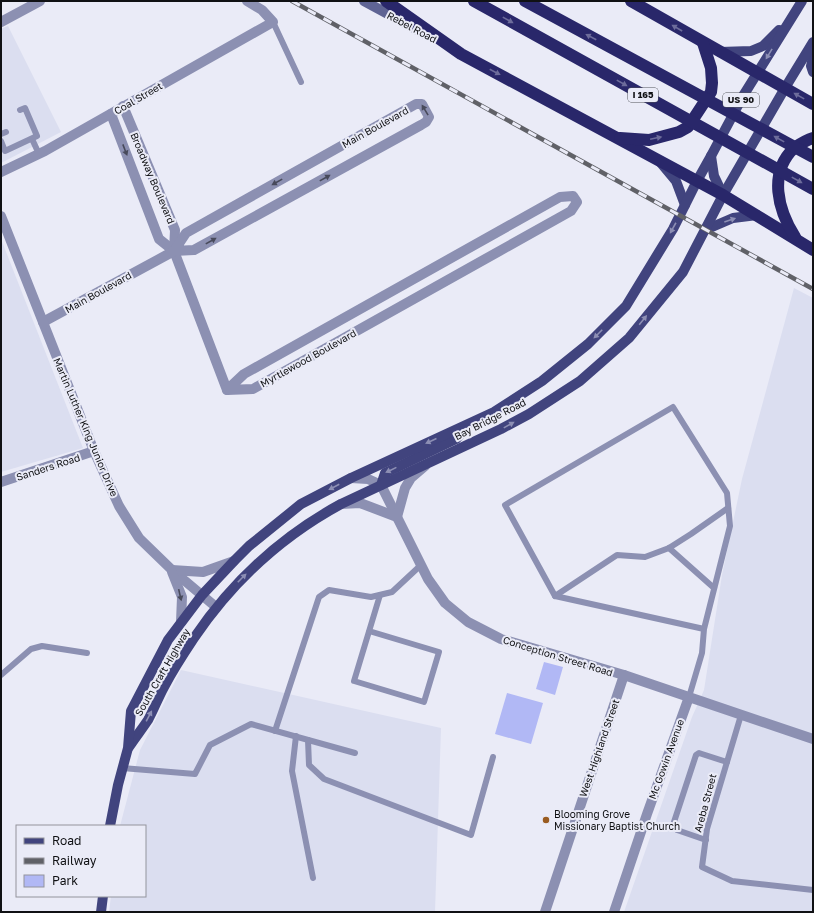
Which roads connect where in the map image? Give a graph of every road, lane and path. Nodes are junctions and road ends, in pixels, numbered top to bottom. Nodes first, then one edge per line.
1 (40, 1) edge
2 (247, 1) edge
3 (364, 1) edge
4 (386, 1) edge
5 (474, 1) edge
6 (525, 1) edge
7 (631, 1) edge
8 (802, 1) edge
9 (789, 20) junction
10 (1, 22) edge
11 (273, 22) junction
12 (813, 42) edge
13 (703, 43) junction
14 (720, 52) junction
15 (461, 54) junction
16 (813, 57) edge
17 (813, 72) edge
18 (757, 73) junction
19 (301, 82) dead end
20 (784, 88) junction
21 (813, 104) edge
22 (124, 106) junction
23 (20, 110) dead end
24 (111, 114) junction
25 (617, 138) junction
26 (813, 138) edge
27 (32, 139) junction
28 (1, 143) edge
29 (39, 154) junction
30 (711, 156) junction
31 (813, 157) edge
32 (658, 160) junction
33 (1, 172) edge
34 (697, 181) junction
35 (813, 189) edge
36 (723, 195) junction
37 (685, 205) junction
38 (757, 215) junction
39 (1, 216) edge
40 (705, 230) junction
41 (796, 240) junction
42 (813, 250) edge
43 (174, 251) junction
44 (43, 322) junction
45 (227, 390) junction
46 (472, 422) junction
47 (94, 451) junction
48 (429, 463) junction
49 (351, 478) junction
50 (1, 482) edge
51 (381, 485) junction
52 (341, 504) junction
53 (728, 508) junction
54 (397, 517) junction
55 (669, 548) junction
56 (234, 561) junction
57 (421, 565) junction
58 (172, 570) junction
59 (714, 588) junction
60 (202, 595) junction
61 (380, 595) junction
62 (555, 596) junction
63 (216, 607) junction
64 (181, 622) junction
65 (704, 628) junction
66 (369, 631) junction
67 (86, 653) dead end
68 (1, 675) edge
69 (624, 675) junction
70 (689, 697) junction
71 (741, 715) junction
72 (275, 731) junction
73 (296, 736) junction
74 (813, 739) edge
75 (308, 740) junction
76 (128, 748) junction
77 (355, 752) dead end
78 (493, 757) dead end
79 (727, 762) junction
80 (122, 768) junction
81 (110, 825) edge
82 (706, 840) junction
83 (313, 878) dead end
84 (813, 890) edge
85 (103, 897) edge
86 (101, 912) edge
87 (545, 912) edge
88 (614, 912) edge

1 - 10 street
2 - 11 street
3 - 15 main road, Rebel Road
4 - 15 highway
5 -> 35 highway, I 165, bridge
31 -> 6 highway, I 165, bridge
13 -> 7 highway
8 - 9 main road, US 90
9 - 14 main road
9 -> 18 main road, US 90
11 - 19 lane
11 - 22 street, Coal Street
12 - 20 main road, Bay Bridge Road
13 - 14 highway
25 -> 13 highway
14 - 18 highway
15 -> 25 highway
16 - 17 main road
18 - 20 highway
18 - 30 main road, US 90
21 -> 20 highway
20 - 36 main road, Bay Bridge Road
22 - 24 street, Coal Street
22 - 43 street, Broadway Boulevard
23 - 27 lane
24 - 29 street, Coal Street
24 -> 43 street, Broadway Boulevard
25 - 32 highway
26 - 41 highway
27 - 28 lane
27 - 29 lane
29 - 33 street, Coal Street
30 - 34 main road, US 90
30 - 36 main road
32 - 34 highway
32 - 37 main road
34 - 36 highway
34 - 37 main road, Bay Bridge Road
36 - 38 highway
36 - 40 main road, Bay Bridge Road
37 -> 46 main road, Bay Bridge Road
40 -> 38 main road
38 - 41 highway
39 - 44 street, Martin Luther King Junior Drive
48 -> 40 main road, Bay Bridge Road
41 - 42 highway
43 -> 43 street, Main Boulevard
43 - 44 street, Main Boulevard
43 - 45 street, Broadway Boulevard
44 - 47 street, Martin Luther King Junior Drive
45 - 45 street, Myrtlewood Boulevard
46 -> 49 main road, Bay Bridge Road
46 -> 51 main road
47 - 50 street, Sanders Road
47 - 58 street, Martin Luther King Junior Drive
48 - 51 main road, Bay Bridge Road
48 - 54 street
49 - 51 street
49 -> 56 main road, Bay Bridge Road
51 - 52 main road, Bay Bridge Road
51 - 54 street, Conception Street Road
52 - 54 street
63 -> 52 main road, Bay Bridge Road
53 - 55 lane
53 - 59 lane
53 - 62 lane
54 - 57 street, Conception Street Road
55 - 59 lane
55 - 62 lane
56 - 58 street
56 - 60 main road, Bay Bridge Road
57 - 61 lane
57 - 69 street, Conception Street Road
58 - 60 street, Martin Luther King Junior Drive
58 -> 64 street
59 - 65 lane
60 - 63 street, Martin Luther King Junior Drive
60 - 64 main road, South Craft Highway
61 - 66 lane
61 - 72 lane
62 - 65 lane
76 -> 63 main road, South Craft Highway
64 - 76 main road, South Craft Highway
65 - 70 lane
66 - 66 lane
67 - 68 lane
69 - 70 street, Conception Street Road
69 - 87 street, West Highland Street
70 - 71 street, Conception Street Road
70 - 88 street, Mc Gowin Avenue
71 - 74 street, Conception Street Road
71 - 79 lane, Areba Street
72 - 73 lane
72 - 80 lane
73 - 75 lane
73 - 83 lane
75 - 77 lane
75 - 78 lane
76 - 80 main road, South Craft Highway
79 - 82 lane, Areba Street
79 - 82 lane
80 - 81 main road, South Craft Highway
82 - 84 lane, Areba Street
85 - 86 main road

